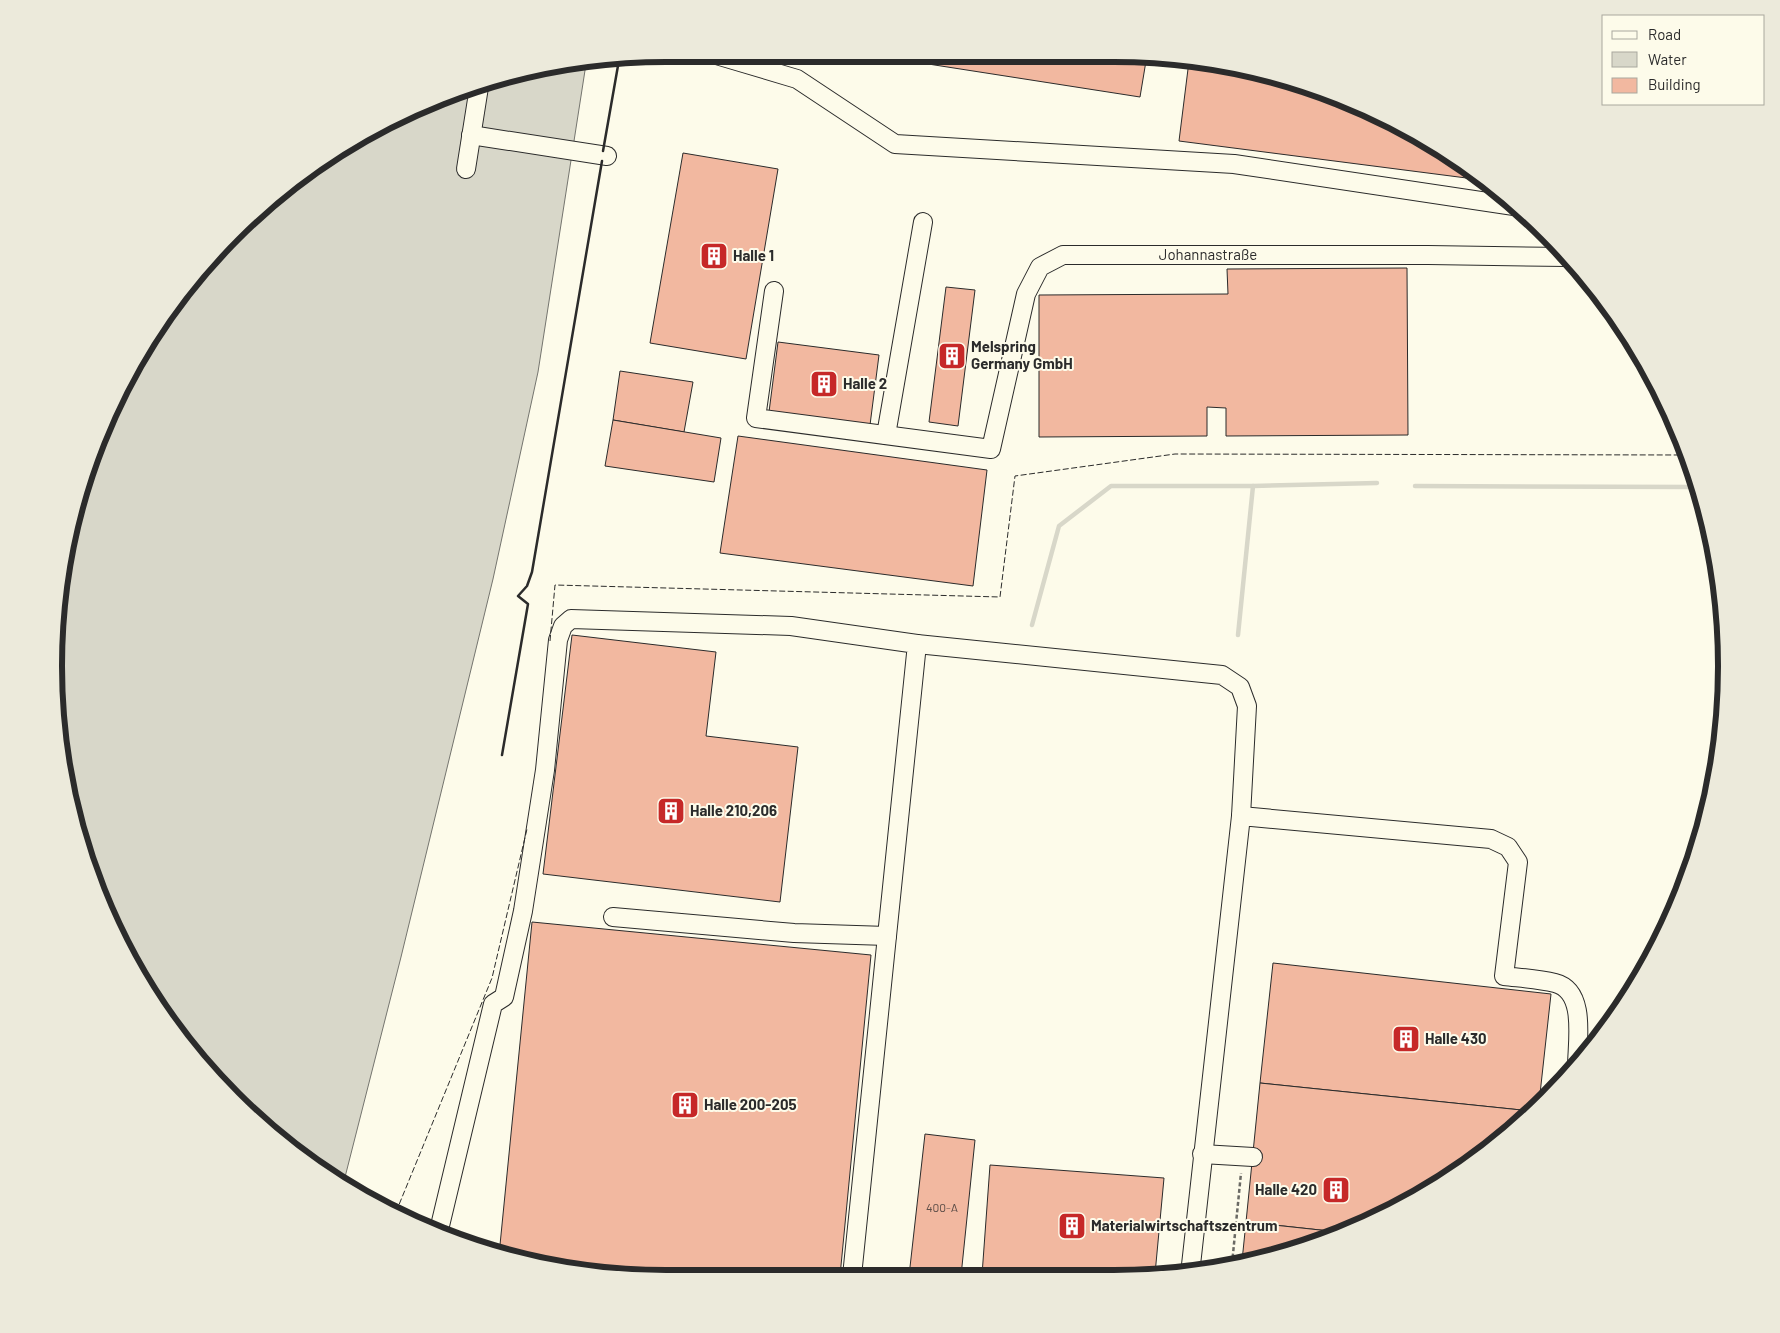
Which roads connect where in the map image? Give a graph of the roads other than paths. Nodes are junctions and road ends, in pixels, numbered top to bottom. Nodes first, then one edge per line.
1 (741, 62) edge
2 (478, 93) edge
3 (471, 135) junction
4 (607, 156) dead end
5 (466, 169) dead end
6 (1502, 204) edge
7 (923, 222) dead end
8 (1558, 257) edge
9 (774, 291) dead end
10 (886, 435) junction
11 (918, 644) junction
12 (1242, 816) junction
13 (613, 918) dead end
14 (887, 936) junction
15 (1576, 1055) edge
16 (1202, 1154) junction
17 (1248, 1157) road end
18 (440, 1227) edge
19 (1191, 1265) edge
20 (853, 1270) edge

1 - 6 street
2 - 3 street
3 - 4 street
3 - 5 street
7 - 10 street
8 - 10 street, Johannastraße
9 - 10 street
11 - 12 street
11 - 14 street
11 - 18 street
12 - 15 street
12 - 16 street
13 - 14 street
14 - 20 street
16 - 17 street
16 - 19 street

